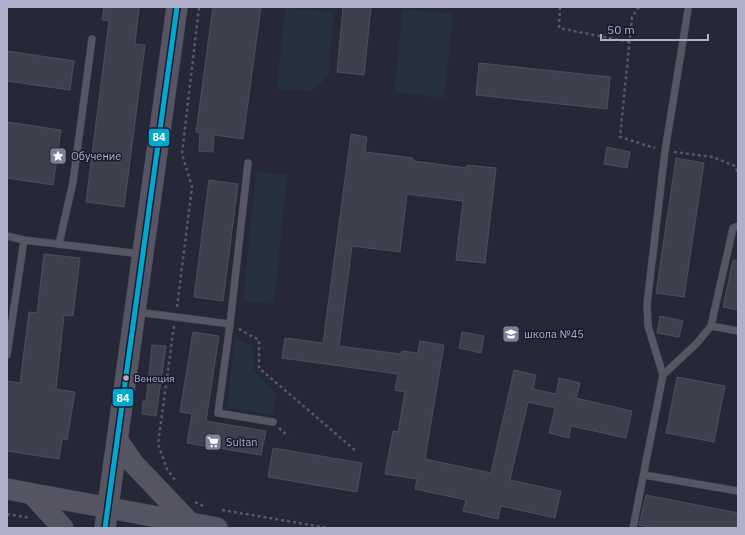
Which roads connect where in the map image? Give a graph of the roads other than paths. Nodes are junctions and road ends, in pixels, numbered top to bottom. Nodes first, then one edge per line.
1 (177, 7) edge
2 (688, 10) dead end
3 (92, 39) dead end
4 (248, 163) dead end
5 (738, 226) edge
6 (7, 236) edge
7 (24, 240) junction
8 (59, 244) junction
9 (143, 254) junction
10 (135, 312) junction
11 (230, 324) junction
12 (711, 326) junction
13 (738, 331) edge
14 (7, 355) edge
15 (663, 375) junction
16 (273, 422) dead end
17 (118, 441) junction
18 (644, 475) junction
19 (7, 489) edge
20 (738, 491) edge
21 (32, 494) junction
22 (109, 506) junction
23 (203, 521) edge
24 (63, 528) edge
25 (105, 528) edge
26 (634, 528) edge

1 - 9 main road
2 - 15 lane
3 - 8 lane
4 - 11 lane
5 - 12 lane
6 - 7 lane
7 - 8 lane
7 - 14 lane
8 - 9 lane
9 - 10 main road
10 - 11 lane
10 - 17 main road
11 - 16 lane
12 - 13 lane
12 - 15 lane
15 - 18 lane
17 - 22 main road
17 - 23 main road
18 - 20 lane
18 - 26 lane
19 - 21 main road
21 - 22 main road
21 - 24 main road
22 - 23 main road
22 - 25 main road

